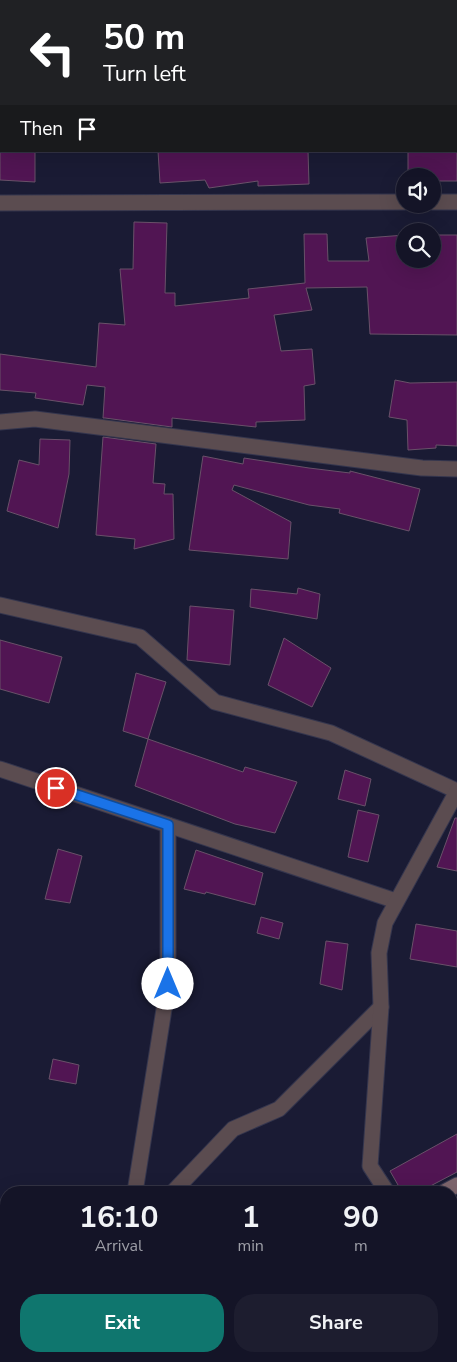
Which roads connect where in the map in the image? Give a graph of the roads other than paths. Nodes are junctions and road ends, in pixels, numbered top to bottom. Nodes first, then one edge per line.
1 (396, 202) edge
2 (441, 202) edge
3 (457, 202) edge
4 (0, 203) edge
5 (0, 422) edge
6 (457, 469) edge
7 (0, 605) edge
8 (0, 769) edge
9 (457, 791) edge
10 (168, 825) junction
11 (396, 901) junction
12 (381, 1007) junction
13 (136, 1186) edge
14 (180, 1186) edge
15 (383, 1186) edge

1 - 4 street
2 - 3 street
5 - 6 street
7 - 9 street
8 - 10 street
9 - 11 street
10 - 11 street
10 - 13 street
11 - 12 street
12 - 14 street
12 - 15 street

